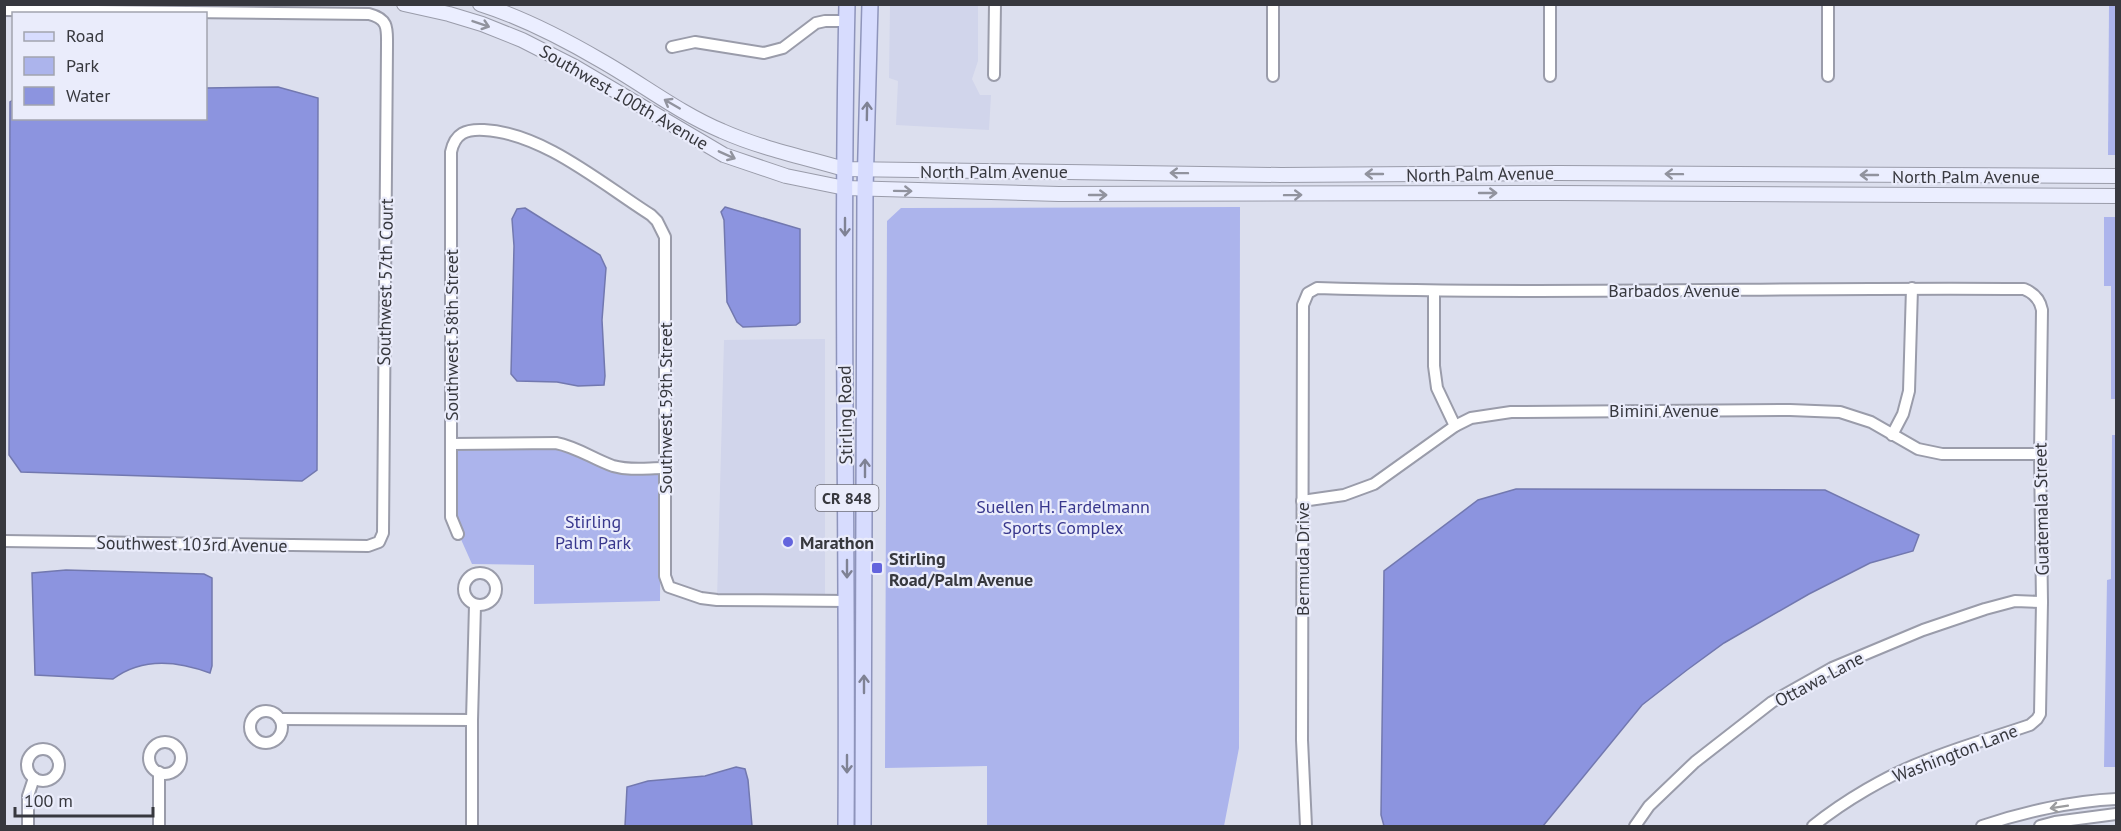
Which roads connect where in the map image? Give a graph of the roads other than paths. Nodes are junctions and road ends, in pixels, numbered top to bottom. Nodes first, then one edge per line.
1 (404, 4) edge
2 (480, 4) edge
3 (847, 4) edge
4 (870, 4) edge
5 (995, 4) edge
6 (1273, 4) edge
7 (1550, 4) edge
8 (1828, 4) edge
9 (4, 10) edge
10 (186, 12) edge
11 (207, 12) edge
12 (846, 21) junction
13 (672, 47) dead end
14 (994, 75) dead end
15 (1273, 76) dead end
16 (1551, 76) dead end
17 (1828, 76) dead end
18 (844, 169) junction
19 (866, 170) junction
20 (1457, 174) junction
21 (2116, 177) edge
22 (844, 188) junction
23 (865, 190) junction
24 (1457, 193) junction
25 (2116, 196) edge
26 (662, 229) joint
27 (1912, 288) junction
28 (1434, 292) junction
29 (1308, 293) joint
30 (2038, 298) joint
31 (1455, 426) junction
32 (1892, 435) junction
33 (451, 444) junction
34 (2040, 454) junction
35 (664, 468) junction
36 (1302, 501) junction
37 (458, 534) dead end
38 (4, 542) edge
39 (379, 542) joint
40 (848, 601) junction
41 (2043, 602) junction
42 (475, 605) dead end
43 (280, 718) dead end
44 (472, 720) junction
45 (2037, 720) joint
46 (159, 772) dead end
47 (34, 778) dead end
48 (2116, 799) edge
49 (2116, 814) edge
50 (2007, 822) edge
51 (28, 826) edge
52 (159, 826) edge
53 (472, 826) edge
54 (846, 826) edge
55 (863, 826) edge
56 (1306, 826) edge
57 (1635, 826) edge
58 (1813, 826) edge
59 (1982, 826) edge
60 (2040, 826) edge

1 -> 22 main road, Southwest 100th Avenue
18 -> 2 main road, Southwest 100th Avenue
3 - 12 main road, Stirling Road / CR 848
19 -> 4 main road, Stirling Road / CR 848
5 - 14 street
6 - 15 street
7 - 16 street
8 - 17 street
9 - 10 street, Southwest 57th Court
11 - 39 street, Southwest 57th Court
12 - 13 street
12 - 18 main road, Stirling Road / CR 848
18 - 19 main road, North Palm Avenue
18 - 22 main road, Stirling Road / CR 848
20 -> 19 main road, North Palm Avenue
19 - 23 main road, Stirling Road / CR 848
21 -> 20 main road, North Palm Avenue
20 - 24 main road
22 - 23 main road, North Palm Avenue
22 -> 40 main road, Stirling Road / CR 848
23 -> 24 main road, North Palm Avenue
55 -> 23 main road, Stirling Road / CR 848
24 -> 25 main road, North Palm Avenue
26 - 33 street, Southwest 58th Street
26 - 35 street, Southwest 59th Street
27 - 28 street, Barbados Avenue
27 - 30 street, Barbados Avenue
27 - 32 street
28 - 29 street, Barbados Avenue
28 - 31 street
29 - 36 street, Bermuda Drive
30 - 34 street, Guatemala Street
31 - 32 street, Bimini Avenue
31 - 36 street, Bimini Avenue
32 - 34 street, Bimini Avenue
33 - 35 street
33 - 37 street, Southwest 58th Street
34 - 41 street, Guatemala Street
35 - 40 street, Southwest 59th Street
36 - 56 street, Bermuda Drive
38 - 39 street, Southwest 103rd Avenue
40 -> 54 main road, Stirling Road / CR 848
41 - 45 street, Guatemala Street
41 - 57 street, Ottawa Lane
42 - 44 street
43 - 44 street
44 - 53 street
45 - 58 street, Washington Lane
46 - 52 street
47 - 51 street
48 -> 50 street
49 - 60 street
50 - 59 street

